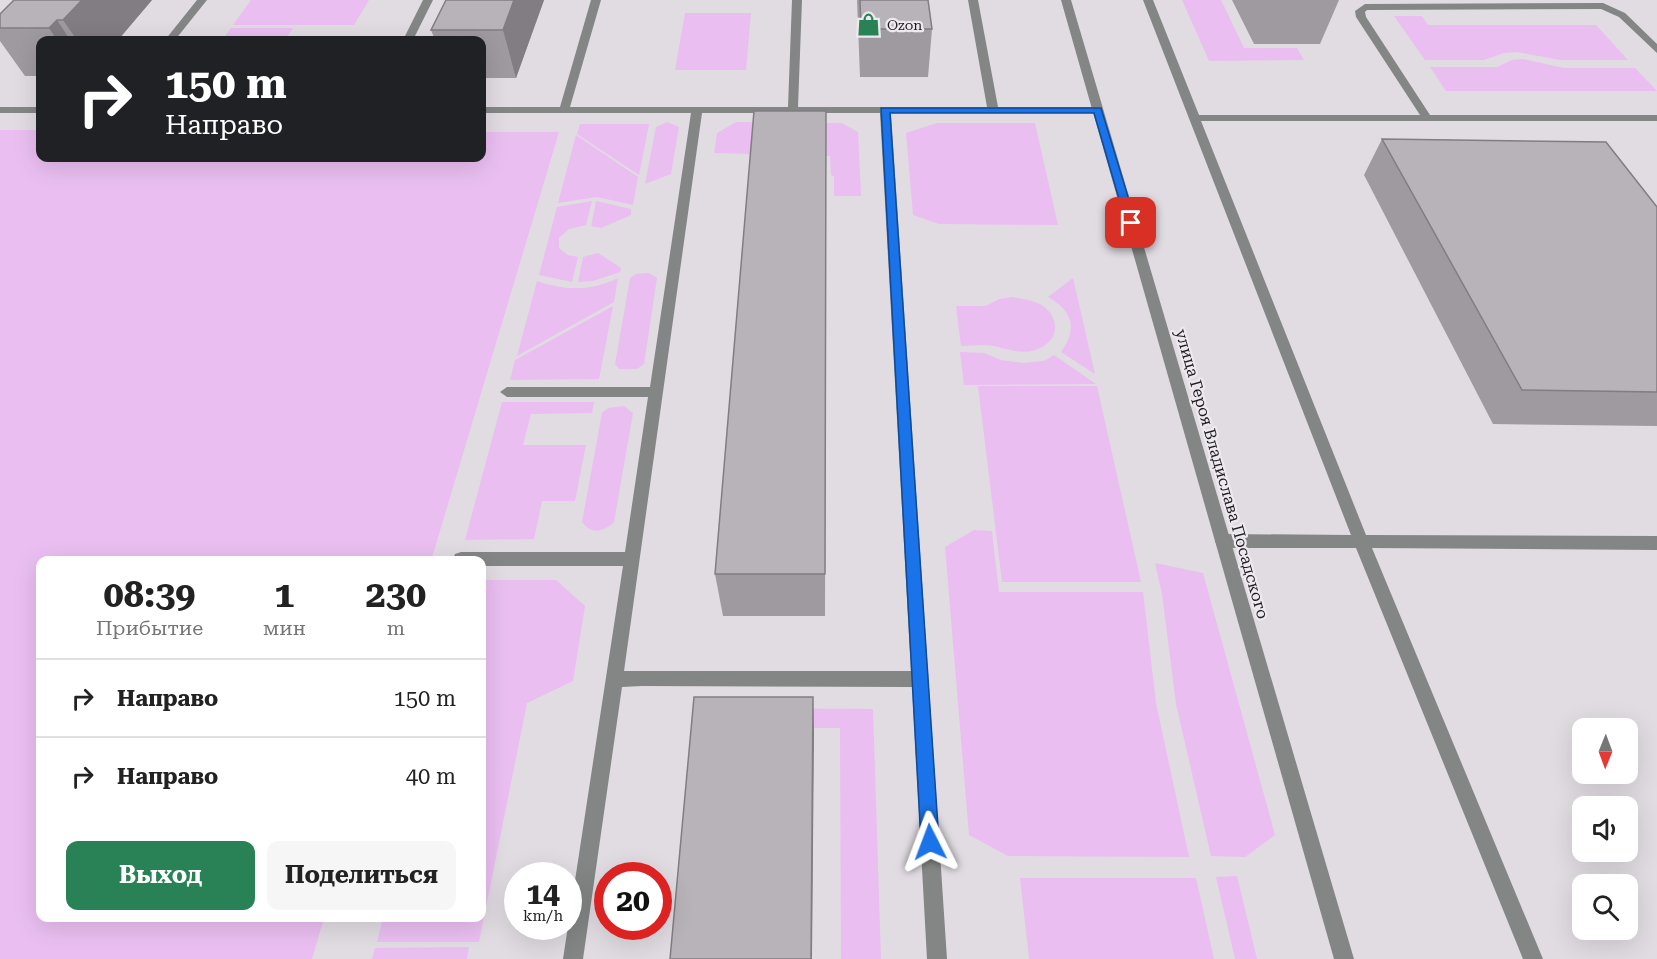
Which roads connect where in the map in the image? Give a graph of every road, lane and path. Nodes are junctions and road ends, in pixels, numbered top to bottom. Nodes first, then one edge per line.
1 (202, 0) edge
2 (428, 0) edge
3 (596, 0) edge
4 (797, 0) edge
5 (973, 0) edge
6 (1066, 0) edge
7 (1148, 0) edge
8 (1387, 3) edge
9 (1600, 3) edge
10 (173, 36) edge
11 (410, 36) edge
12 (1657, 50) edge
13 (0, 110) edge
14 (36, 110) edge
15 (486, 110) edge
16 (564, 110) junction
17 (697, 110) junction
18 (793, 110) junction
19 (885, 110) junction
20 (993, 110) junction
21 (1098, 110) junction
22 (1196, 118) junction
23 (1427, 118) junction
24 (1657, 118) edge
25 (507, 392) dead end
26 (656, 392) junction
27 (1223, 541) junction
28 (1361, 541) junction
29 (1657, 543) edge
30 (486, 559) edge
31 (632, 559) junction
32 (614, 679) junction
33 (920, 679) junction
34 (573, 959) edge
35 (937, 959) edge
36 (1344, 959) edge
37 (1533, 959) edge

1 - 10 street
2 - 11 street
3 - 16 street
4 - 18 street
5 - 20 street
6 - 21 street, улица Героя Владислава Посадского
7 - 22 street
8 - 9 street
8 - 23 street
9 - 12 street
13 - 14 street
15 - 16 street
16 - 17 street
17 - 18 street
17 - 26 street
18 - 19 street
19 - 20 street
19 - 33 street
20 - 21 street
21 - 27 street, улица Героя Владислава Посадского
22 - 23 street
22 - 28 street
23 - 24 street
25 - 26 street
26 - 31 street
27 - 28 street
27 - 36 street, улица Героя Владислава Посадского
28 - 29 street
28 - 37 street
30 - 31 street
31 - 32 street
32 - 33 street
32 - 34 street
33 - 35 street

